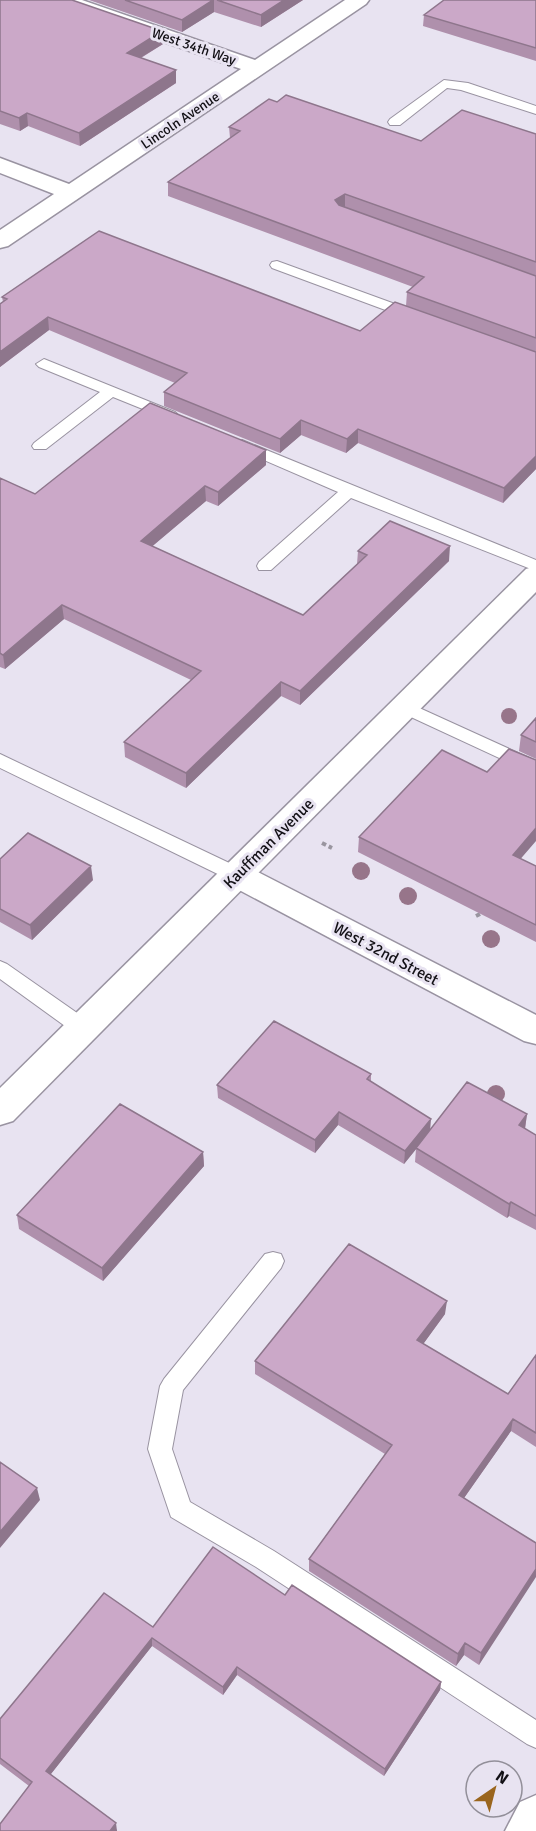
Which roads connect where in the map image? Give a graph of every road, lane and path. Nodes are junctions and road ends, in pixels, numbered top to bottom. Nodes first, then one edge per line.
1 (62, 0) edge
2 (359, 0) edge
3 (258, 68) junction
4 (536, 110) edge
5 (395, 122) dead end
6 (0, 165) edge
7 (71, 193) junction
8 (0, 241) edge
9 (277, 265) dead end
10 (428, 321) edge
11 (44, 364) dead end
12 (111, 391) junction
13 (188, 423) edge
14 (232, 441) edge
15 (40, 446) dead end
16 (349, 491) junction
17 (265, 566) dead end
18 (536, 566) edge
19 (536, 575) edge
20 (404, 707) junction
21 (0, 760) edge
22 (536, 769) edge
23 (237, 875) junction
24 (486, 911) edge
25 (477, 916) edge
26 (0, 969) edge
27 (83, 1028) junction
28 (536, 1031) edge
29 (0, 1111) edge
30 (273, 1261) dead end
31 (536, 1735) edge
32 (536, 1818) edge
33 (528, 1831) edge

1 - 3 street, West 34th Way
2 - 3 street, Lincoln Avenue
3 - 7 street, Lincoln Avenue
4 - 5 lane
6 - 7 street
7 - 8 street, Lincoln Avenue
9 - 10 lane
11 - 12 lane
12 - 13 lane
12 - 15 lane
14 - 16 lane
16 - 17 lane
16 - 18 lane
19 - 20 street, Kauffman Avenue
20 - 22 lane
20 - 23 street, Kauffman Avenue
21 - 23 lane
23 - 27 street, Kauffman Avenue
23 - 28 street, West 32nd Street
24 - 25 path
26 - 27 lane
27 - 29 street, Kauffman Avenue
30 - 31 lane
32 - 33 street

